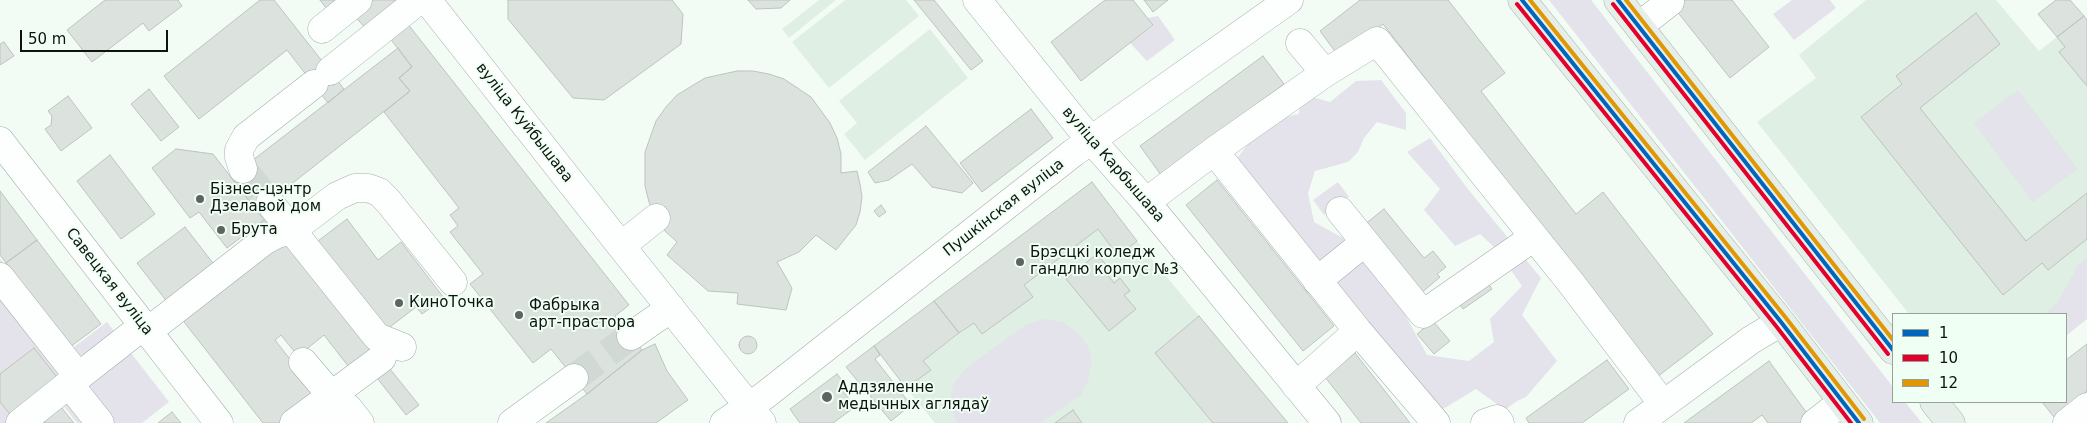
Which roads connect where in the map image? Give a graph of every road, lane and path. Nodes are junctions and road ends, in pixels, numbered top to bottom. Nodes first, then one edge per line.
1 (358, 0) edge
2 (419, 0) edge
3 (427, 0) edge
4 (977, 0) edge
5 (1289, 0) edge
6 (1522, 0) edge
7 (1618, 0) edge
8 (1670, 2) dead end
9 (1639, 26) junction
10 (322, 29) dead end
11 (1300, 43) dead end
12 (1326, 73) junction
13 (1092, 140) junction
14 (0, 141) edge
15 (1214, 151) junction
16 (243, 169) tunnel mouth
17 (270, 202) tunnel mouth
18 (1146, 202) junction
19 (1340, 211) dead end
20 (656, 218) dead end
21 (292, 230) junction
22 (1534, 237) junction
23 (1365, 242) junction
24 (621, 246) junction
25 (0, 277) edge
26 (1317, 280) junction
27 (453, 282) dead end
28 (671, 308) junction
29 (1781, 322) junction
30 (145, 329) junction
31 (1358, 332) junction
32 (631, 336) tunnel mouth
33 (1892, 349) edge
34 (303, 362) dead end
35 (574, 378) tunnel mouth
36 (73, 380) junction
37 (1296, 386) junction
38 (332, 396) junction
39 (1842, 402) junction
40 (1935, 403) edge
41 (1663, 404) junction
42 (2087, 408) edge
43 (755, 415) edge
44 (20, 423) edge
45 (100, 423) edge
46 (219, 423) edge
47 (294, 423) edge
48 (328, 423) edge
49 (360, 423) edge
50 (512, 423) edge
51 (724, 423) edge
52 (1327, 423) edge
53 (1436, 423) edge
54 (1486, 423) edge
55 (1500, 423) edge
56 (1638, 423) edge
57 (1815, 423) edge
58 (1859, 423) edge
59 (1951, 423) edge
60 (2067, 423) edge

1 - 10 street
2 - 16 street
3 - 24 street, вуліца Куйбышава
4 - 13 street, вуліца Карбышава
5 - 13 street, Пушкінская вуліца
6 - 29 main road
7 - 9 main road
8 - 9 street
9 - 33 main road
11 - 12 street
12 - 15 street
12 - 22 street
13 - 18 street, вуліца Карбышава
13 - 43 street, Пушкінская вуліца
14 - 30 street, Савецкая вуліца
15 - 18 street
15 - 26 street
17 - 21 street
18 - 37 street, вуліца Карбышава
19 - 23 street
20 - 24 street
21 - 27 street
21 - 30 street
21 - 38 street
22 - 23 street
22 - 41 street
23 - 26 street
24 - 28 street, вуліца Куйбышава
25 - 36 street
26 - 31 street
28 - 32 street
28 - 43 street, вуліца Куйбышава
29 - 39 main road
29 - 41 street
30 - 36 street
30 - 46 street, Савецкая вуліца
31 - 37 street
31 - 53 street
34 - 38 street
35 - 50 street
36 - 44 street
36 - 45 street
37 - 52 street, вуліца Карбышава
38 - 47 street
39 - 57 street
39 - 58 main road
40 - 59 main road
41 - 56 street
42 - 60 street
43 - 51 street, Пушкінская вуліца
48 - 49 street
54 - 55 street

